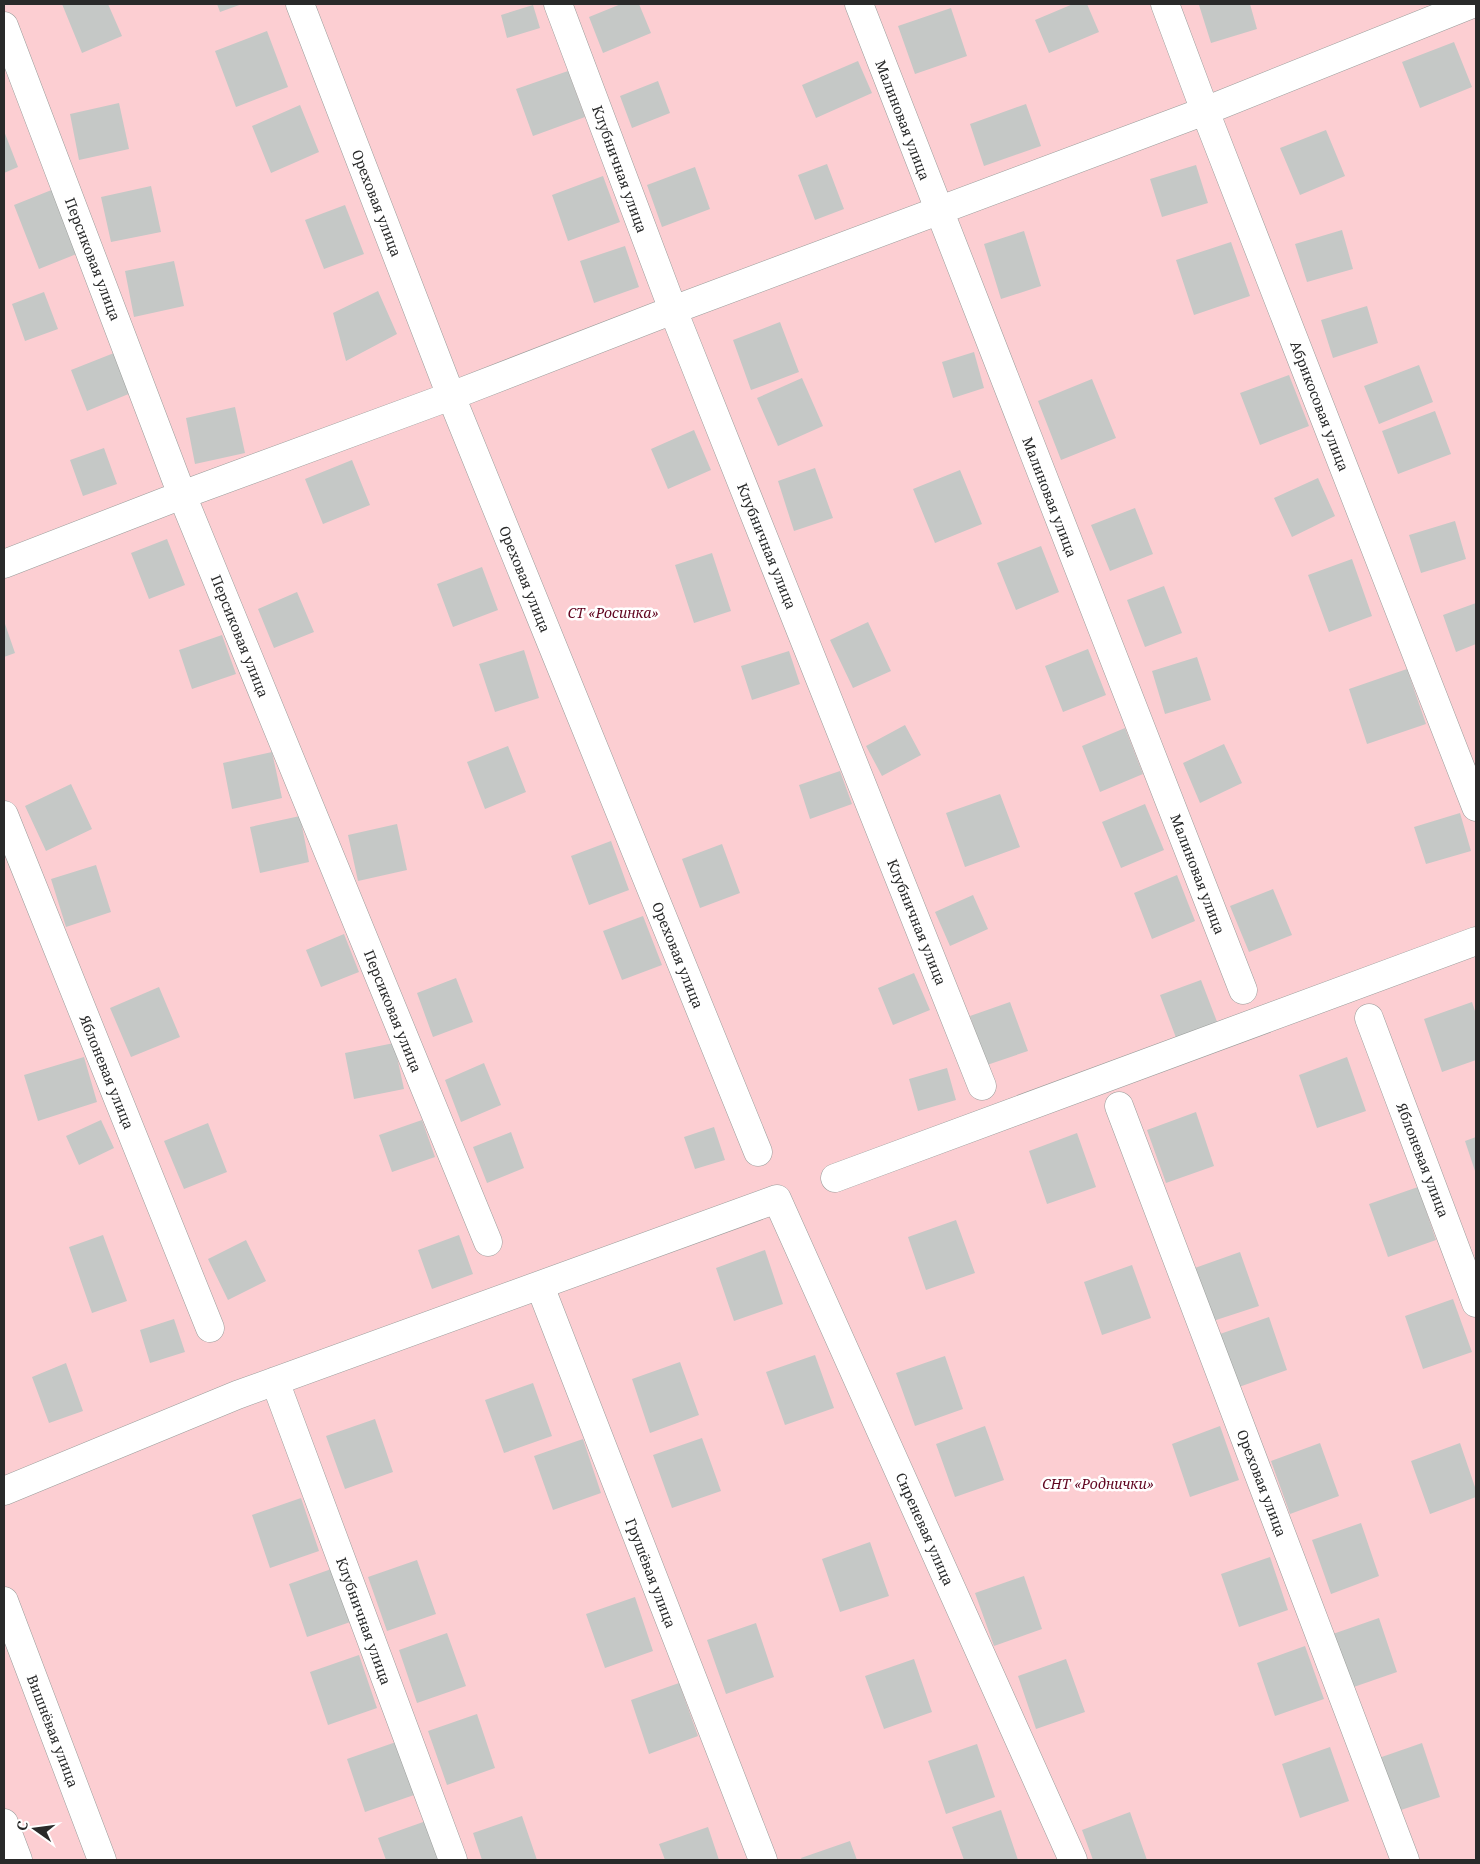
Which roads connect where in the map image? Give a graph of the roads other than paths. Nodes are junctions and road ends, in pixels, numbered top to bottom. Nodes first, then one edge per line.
1 (300, 4) edge
2 (558, 4) edge
3 (858, 4) edge
4 (1164, 4) edge
5 (1472, 4) edge
6 (4, 26) edge
7 (1205, 111) junction
8 (938, 211) junction
9 (673, 310) junction
10 (451, 396) junction
11 (182, 495) junction
12 (4, 564) edge
13 (1476, 807) edge
14 (4, 815) edge
15 (1476, 941) edge
16 (1244, 990) dead end
17 (1369, 1018) dead end
18 (982, 1086) dead end
19 (1119, 1106) dead end
20 (758, 1152) dead end
21 (835, 1178) dead end
22 (488, 1242) dead end
23 (540, 1286) junction
24 (1476, 1303) edge
25 (210, 1328) dead end
26 (275, 1381) junction
27 (4, 1491) edge
28 (4, 1601) edge
29 (4, 1823) edge
30 (18, 1860) edge
31 (102, 1860) edge
32 (453, 1860) edge
33 (763, 1860) edge
34 (1073, 1860) edge
35 (1405, 1860) edge

1 - 10 street, Ореховая улица
2 - 9 street, Клубничная улица
3 - 8 street, Малиновая улица
4 - 7 street, Абрикосовая улица
5 - 7 street
6 - 11 street, Персиковая улица
7 - 8 street
7 - 13 street, Абрикосовая улица
8 - 9 street
8 - 16 street, Малиновая улица
9 - 10 street
9 - 18 street, Клубничная улица
10 - 11 street
10 - 20 street, Ореховая улица
11 - 12 street
11 - 22 street, Персиковая улица
14 - 25 street, Яблоневая улица
15 - 21 street
17 - 24 street, Яблоневая улица
19 - 35 street, Ореховая улица
23 - 26 street
23 - 33 street, Грушёвая улица
23 - 34 street, Сиреневая улица
26 - 27 street
26 - 32 street, Клубничная улица
28 - 31 street, Вишнёвая улица
29 - 30 street

